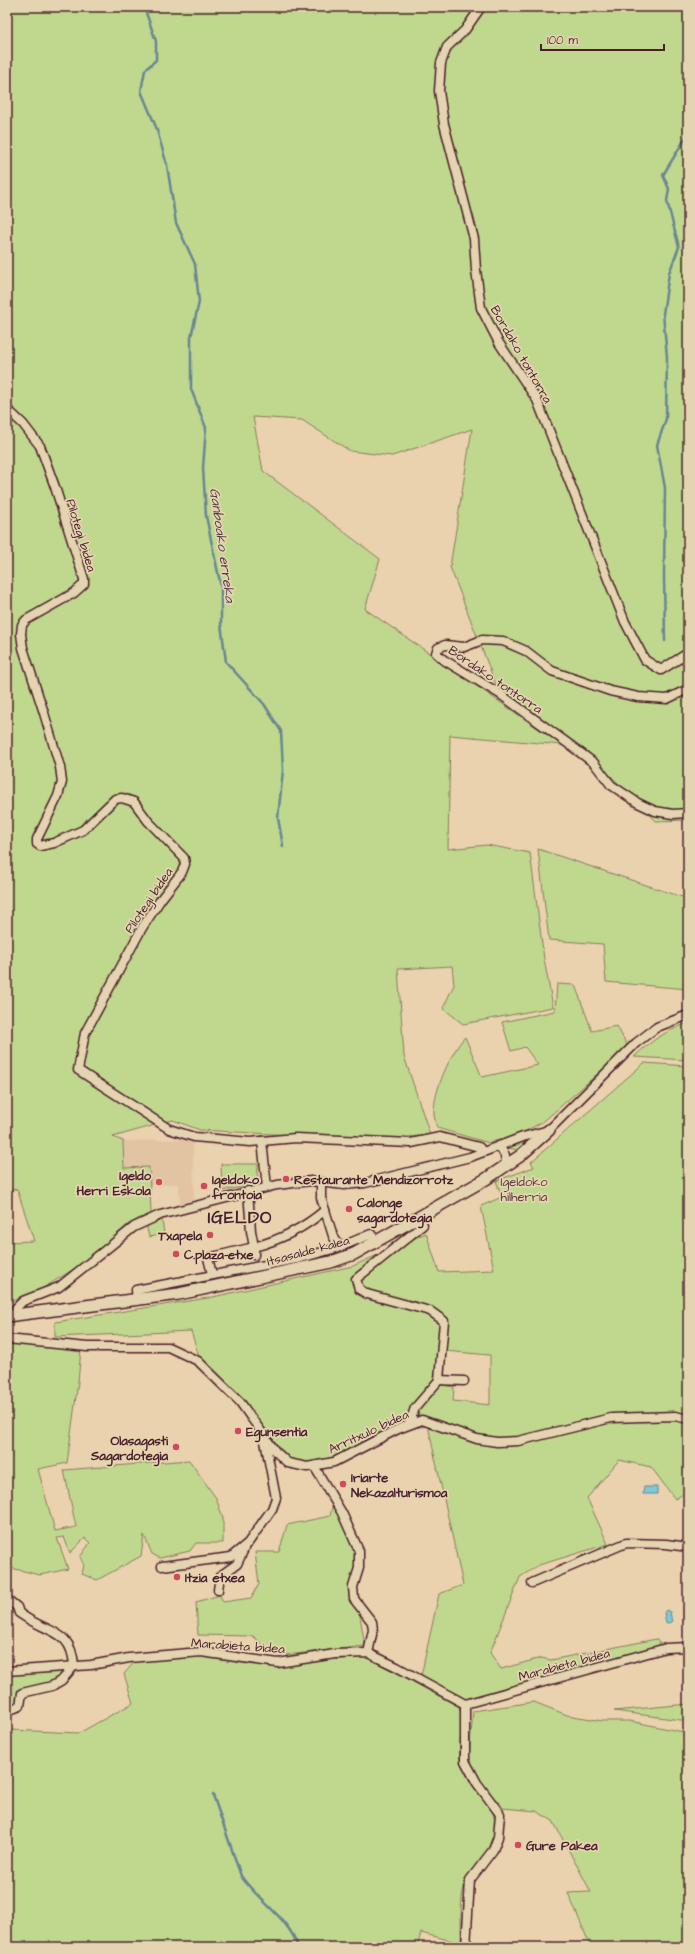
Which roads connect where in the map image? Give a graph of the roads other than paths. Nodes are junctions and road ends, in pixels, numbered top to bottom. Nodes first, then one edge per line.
1 (481, 7) edge
2 (7, 409) edge
3 (688, 653) edge
4 (688, 689) edge
5 (688, 813) edge
6 (688, 1015) edge
7 (549, 1130) junction
8 (262, 1141) junction
9 (499, 1146) junction
10 (482, 1152) junction
11 (506, 1166) junction
12 (321, 1182) junction
13 (267, 1187) junction
14 (248, 1191) junction
15 (325, 1210) junction
16 (420, 1217) junction
17 (377, 1242) junction
18 (340, 1247) junction
19 (254, 1251) junction
20 (212, 1274) junction
21 (137, 1300) junction
22 (12, 1315) edge
23 (7, 1339) edge
24 (439, 1380) junction
25 (464, 1382) dead end
26 (688, 1419) edge
27 (409, 1424) junction
28 (264, 1436) junction
29 (314, 1466) junction
30 (248, 1543) junction
31 (688, 1546) edge
32 (162, 1566) dead end
33 (532, 1583) dead end
34 (218, 1590) dead end
35 (7, 1599) edge
36 (688, 1647) edge
37 (368, 1653) junction
38 (74, 1666) junction
39 (7, 1671) edge
40 (465, 1704) junction
41 (7, 1711) edge
42 (466, 1947) edge

1 - 3 street, Bordako tontorra
2 - 8 street, Pilotegi bidea
4 - 5 street, Bordako tontorra
6 - 7 street
7 - 9 street
7 - 11 street, Itsasalde kalea
8 - 10 street
8 - 13 street
9 - 10 street
9 - 11 street
10 - 12 street
11 - 16 street, Itsasalde kalea
12 - 13 street
12 - 15 street
13 - 14 street
14 - 19 street
14 - 22 street
15 - 18 street
15 - 19 street
16 - 17 street, Itsasalde kalea
16 - 24 street
17 - 18 street
17 - 21 street, Itsasalde kalea
18 - 20 street
19 - 20 street
20 - 21 street
21 - 22 street, Itsasalde kalea
23 - 28 street, Arritxulo bidea
24 - 25 street
24 - 27 street
26 - 27 street, Arritxulo bidea
27 - 29 street, Arritxulo bidea
28 - 29 street, Arritxulo bidea
28 - 30 street
29 - 37 street
30 - 32 street
30 - 34 street
31 - 33 street
35 - 38 street
36 - 40 street, Marabieta bidea
37 - 38 street, Marabieta bidea
37 - 40 street, Marabieta bidea
38 - 39 street, Marabieta bidea
38 - 41 street
40 - 42 street

